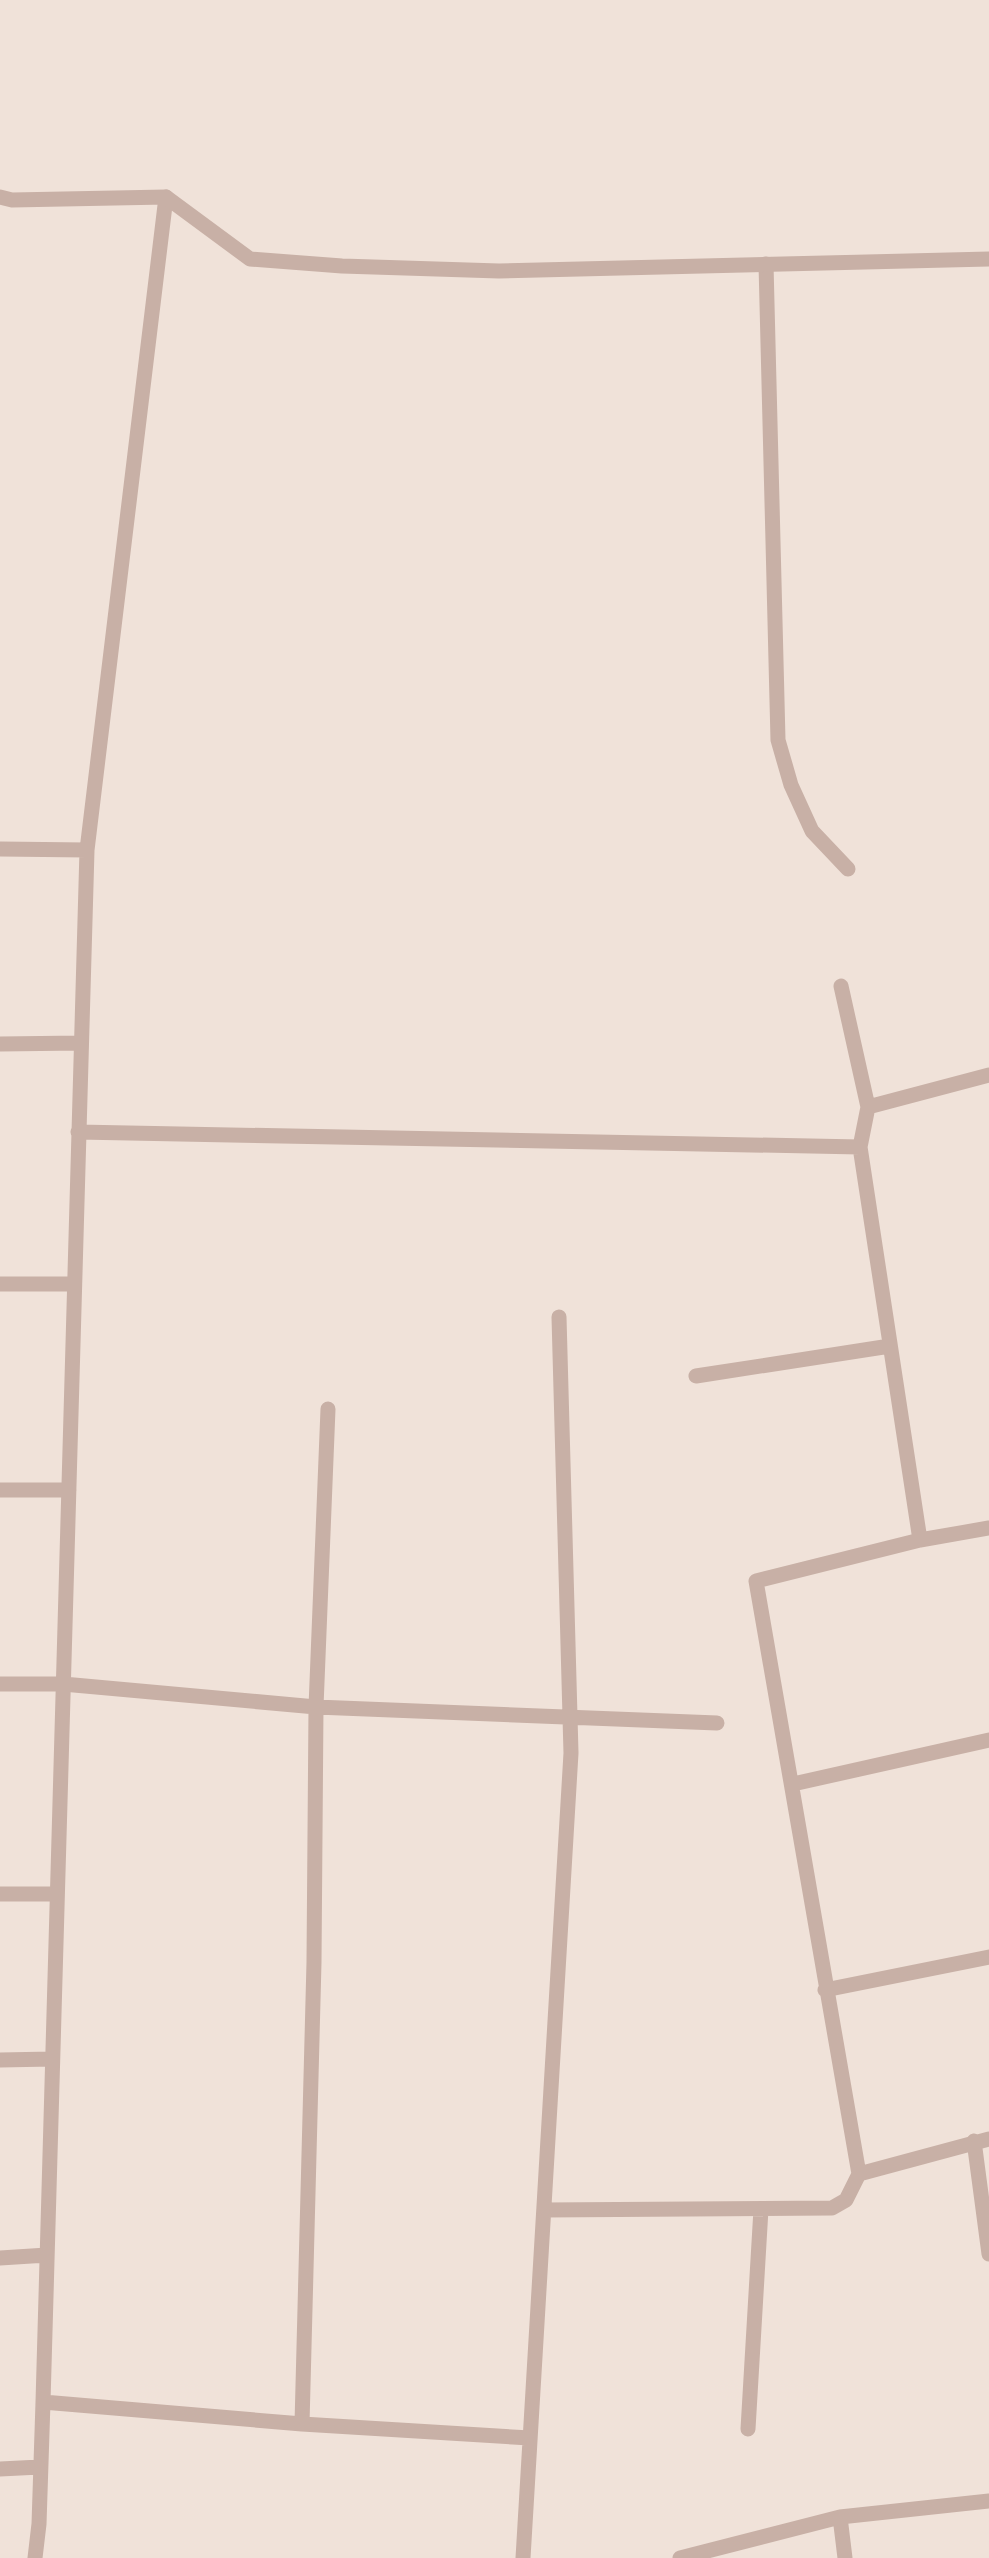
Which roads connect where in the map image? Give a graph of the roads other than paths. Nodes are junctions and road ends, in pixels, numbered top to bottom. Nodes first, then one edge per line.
1 (0, 197) edge
2 (166, 197) junction
3 (989, 259) edge
4 (766, 264) junction
5 (0, 849) edge
6 (87, 850) junction
7 (848, 868) dead end
8 (840, 986) dead end
9 (81, 1043) junction
10 (0, 1044) edge
11 (989, 1075) edge
12 (868, 1107) junction
13 (78, 1132) junction
14 (860, 1147) junction
15 (0, 1284) edge
16 (74, 1284) junction
17 (559, 1317) dead end
18 (890, 1346) junction
19 (696, 1376) dead end
20 (328, 1409) dead end
21 (0, 1490) edge
22 (69, 1490) junction
23 (989, 1528) edge
24 (920, 1540) junction
25 (0, 1684) edge
26 (63, 1684) junction
27 (315, 1707) junction
28 (570, 1719) junction
29 (717, 1723) dead end
30 (989, 1740) edge
31 (793, 1784) junction
32 (0, 1894) edge
33 (57, 1894) junction
34 (989, 1957) edge
35 (825, 1990) junction
36 (52, 2059) junction
37 (0, 2060) edge
38 (981, 2140) edge
39 (859, 2174) junction
40 (761, 2209) junction
41 (544, 2210) junction
42 (989, 2254) edge
43 (47, 2255) junction
44 (0, 2258) edge
45 (42, 2402) junction
46 (302, 2424) junction
47 (748, 2429) dead end
48 (530, 2438) junction
49 (40, 2467) junction
50 (0, 2469) edge
51 (989, 2501) edge
52 (840, 2517) junction
53 (35, 2558) edge
54 (523, 2558) edge
55 (680, 2558) edge
56 (845, 2558) edge

1 - 2 street
2 - 4 street
2 - 6 street
3 - 4 street
4 - 7 street
5 - 6 street
6 - 9 street
8 - 12 street
9 - 10 street
9 - 13 street
11 - 12 street
12 - 14 street
13 - 14 street
13 - 16 street
14 - 18 street
15 - 16 street
16 - 22 street
17 - 28 street
18 - 19 street
18 - 24 street
20 - 27 street
21 - 22 street
22 - 26 street
23 - 24 street
24 - 31 street
25 - 26 street
26 - 27 street
26 - 33 street
27 - 28 street
27 - 46 street
28 - 29 street
28 - 41 street
30 - 31 street
31 - 35 street
32 - 33 street
33 - 36 street
34 - 35 street
35 - 39 street
36 - 37 street
36 - 43 street
38 - 39 street
38 - 42 street
39 - 40 street
40 - 41 street
40 - 47 street
41 - 48 street
43 - 44 street
43 - 45 street
45 - 46 street
45 - 49 street
46 - 48 street
48 - 54 street
49 - 50 street
49 - 53 street
51 - 52 street
52 - 55 street
52 - 56 street

